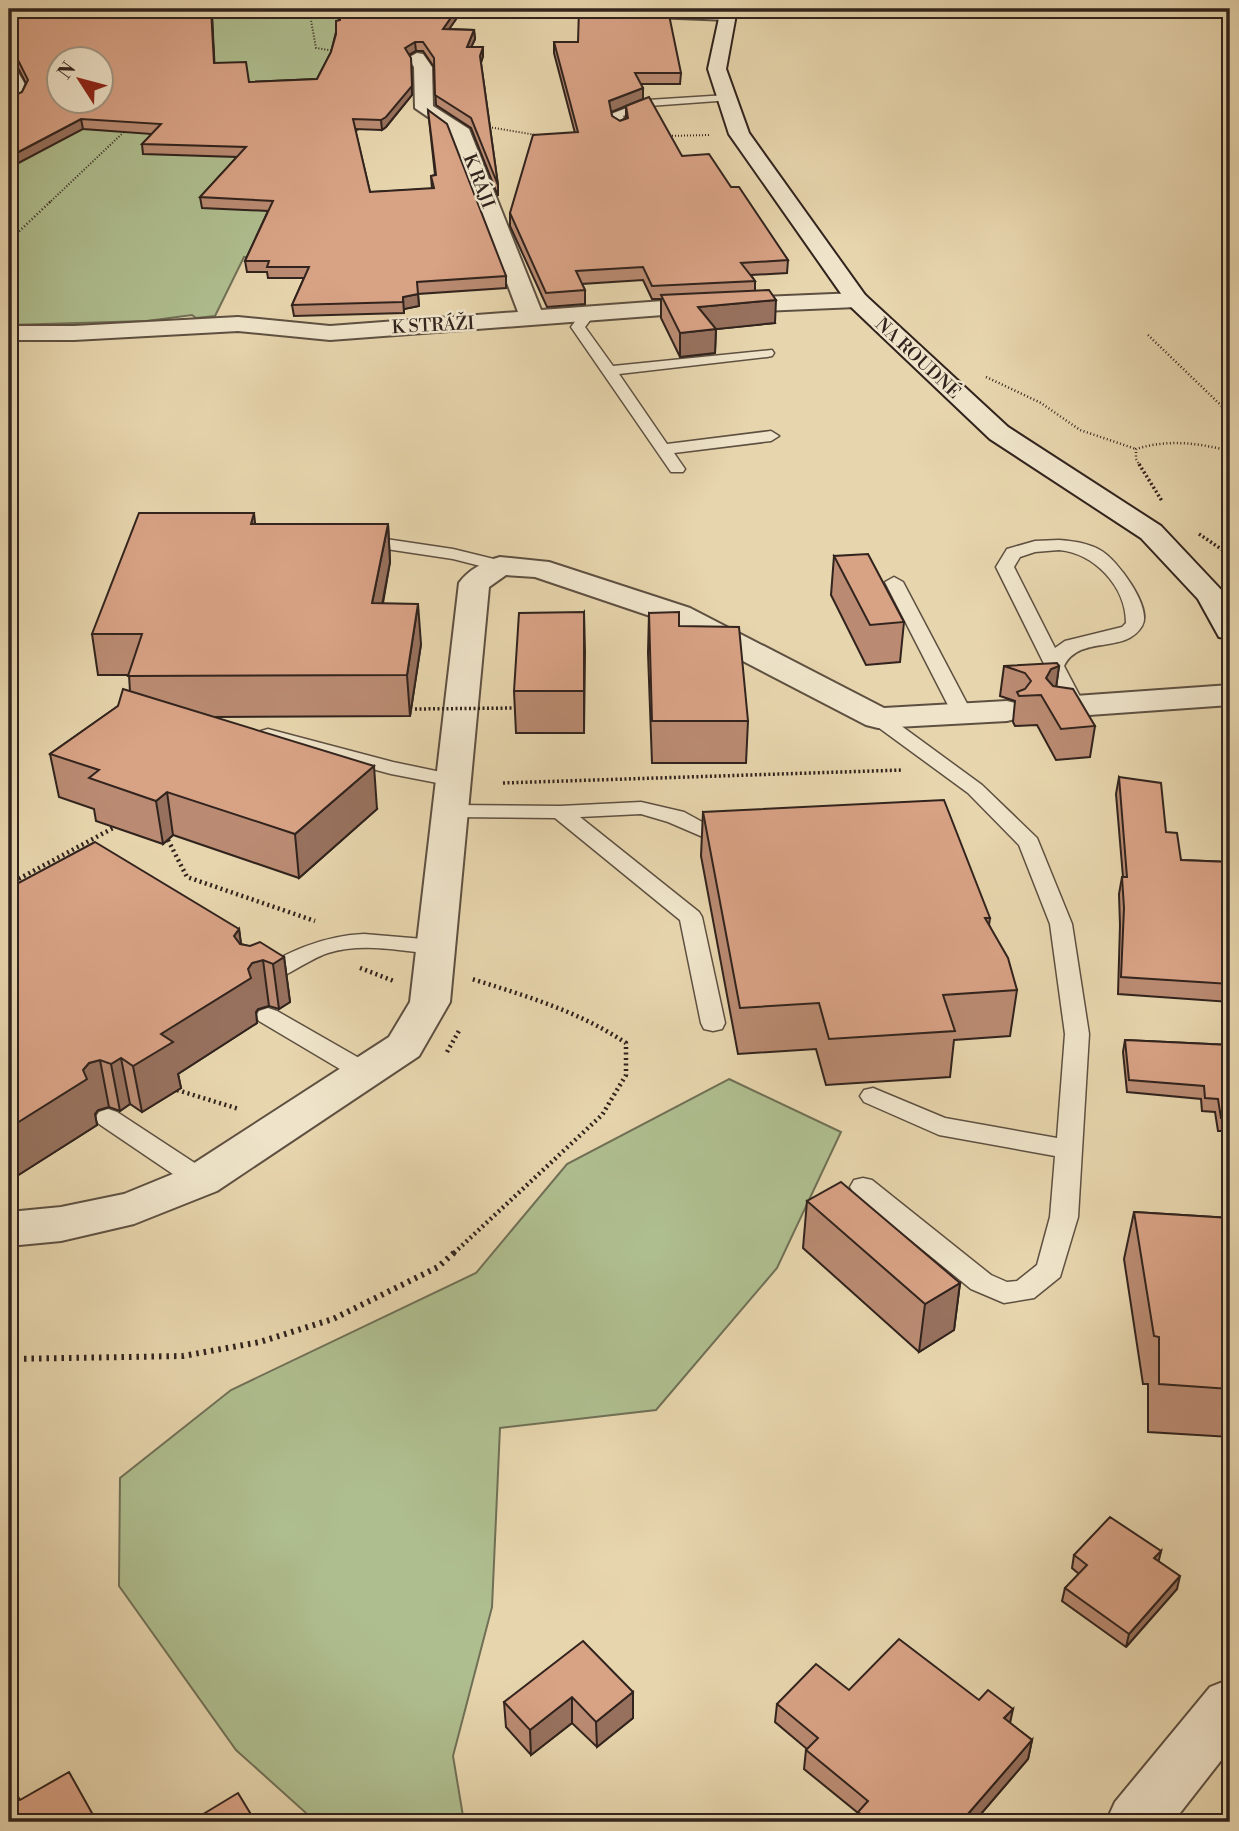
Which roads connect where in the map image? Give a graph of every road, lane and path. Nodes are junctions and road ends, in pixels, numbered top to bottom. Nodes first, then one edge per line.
1 (309, 9) edge
2 (654, 12) edge
3 (729, 12) edge
4 (341, 51) edge
5 (417, 58) dead end
6 (9, 71) edge
7 (727, 98) junction
8 (9, 100) edge
9 (435, 114) junction
10 (132, 124) edge
11 (621, 127) edge
12 (739, 134) junction
13 (547, 136) edge
14 (654, 137) edge
15 (9, 242) edge
16 (857, 300) junction
17 (587, 315) junction
18 (533, 319) junction
19 (9, 333) edge
20 (1148, 335) dead end
21 (767, 354) dead end
22 (926, 365) junction
23 (608, 371) junction
24 (1230, 414) edge
25 (771, 436) dead end
26 (663, 449) junction
27 (1136, 449) junction
28 (1230, 451) edge
29 (677, 469) dead end
30 (1167, 507) dead end
31 (1193, 531) dead end
32 (336, 538) edge
33 (1230, 555) edge
34 (500, 566) junction
35 (894, 582) dead end
36 (1032, 620) junction
37 (1230, 630) edge
38 (1091, 640) junction
39 (1055, 665) junction
40 (1230, 695) edge
41 (1068, 706) joint
42 (517, 708) edge
43 (415, 709) dead end
44 (1007, 711) dead end
45 (962, 713) junction
46 (878, 718) junction
47 (248, 730) edge
48 (947, 769) junction
49 (452, 796) junction
50 (560, 812) junction
51 (115, 827) dead end
52 (758, 828) edge
53 (9, 884) edge
54 (434, 963) junction
55 (255, 981) edge
56 (268, 1016) dead end
57 (713, 1023) dead end
58 (364, 1072) junction
59 (873, 1096) dead end
60 (108, 1118) dead end
61 (1069, 1149) junction
62 (201, 1180) junction
63 (863, 1187) dead end
64 (9, 1229) edge
65 (9, 1359) edge
66 (1230, 1705) edge
67 (1136, 1822) edge

1 - 4 path
2 - 3 street
3 - 7 street, NA ROUDNÉ
5 - 9 street, K RÁJI
6 - 8 street
7 - 11 lane
7 - 12 street, NA ROUDNÉ
9 - 13 path
9 - 18 street, K RÁJI
10 - 15 path
12 - 14 path
12 - 16 street, NA ROUDNÉ
16 - 17 street, K STRÁŽI
16 - 22 street, NA ROUDNÉ
17 - 18 street, K STRÁŽI
17 - 23 lane
18 - 19 street, K STRÁŽI
20 - 24 path
21 - 23 lane
22 - 27 path
22 - 37 street, NA ROUDNÉ
23 - 26 lane
25 - 26 lane
26 - 29 lane
27 - 28 path
27 - 30 path
31 - 33 path
32 - 34 lane
34 - 46 street
34 - 49 street
35 - 45 lane
36 - 38 lane
36 - 38 lane
36 - 39 lane
38 - 39 lane
39 - 41 lane
40 - 41 street
42 - 43 path, bridge
44 - 45 street
45 - 46 street
46 - 48 lane
47 - 49 lane
48 - 49 path
48 - 61 lane
49 - 50 lane
49 - 54 street
50 - 52 lane
50 - 57 lane
51 - 53 path
54 - 55 lane
54 - 58 street
54 - 65 path
56 - 58 lane
58 - 62 street
59 - 61 lane
60 - 62 lane
61 - 63 lane
62 - 64 street
66 - 67 street

